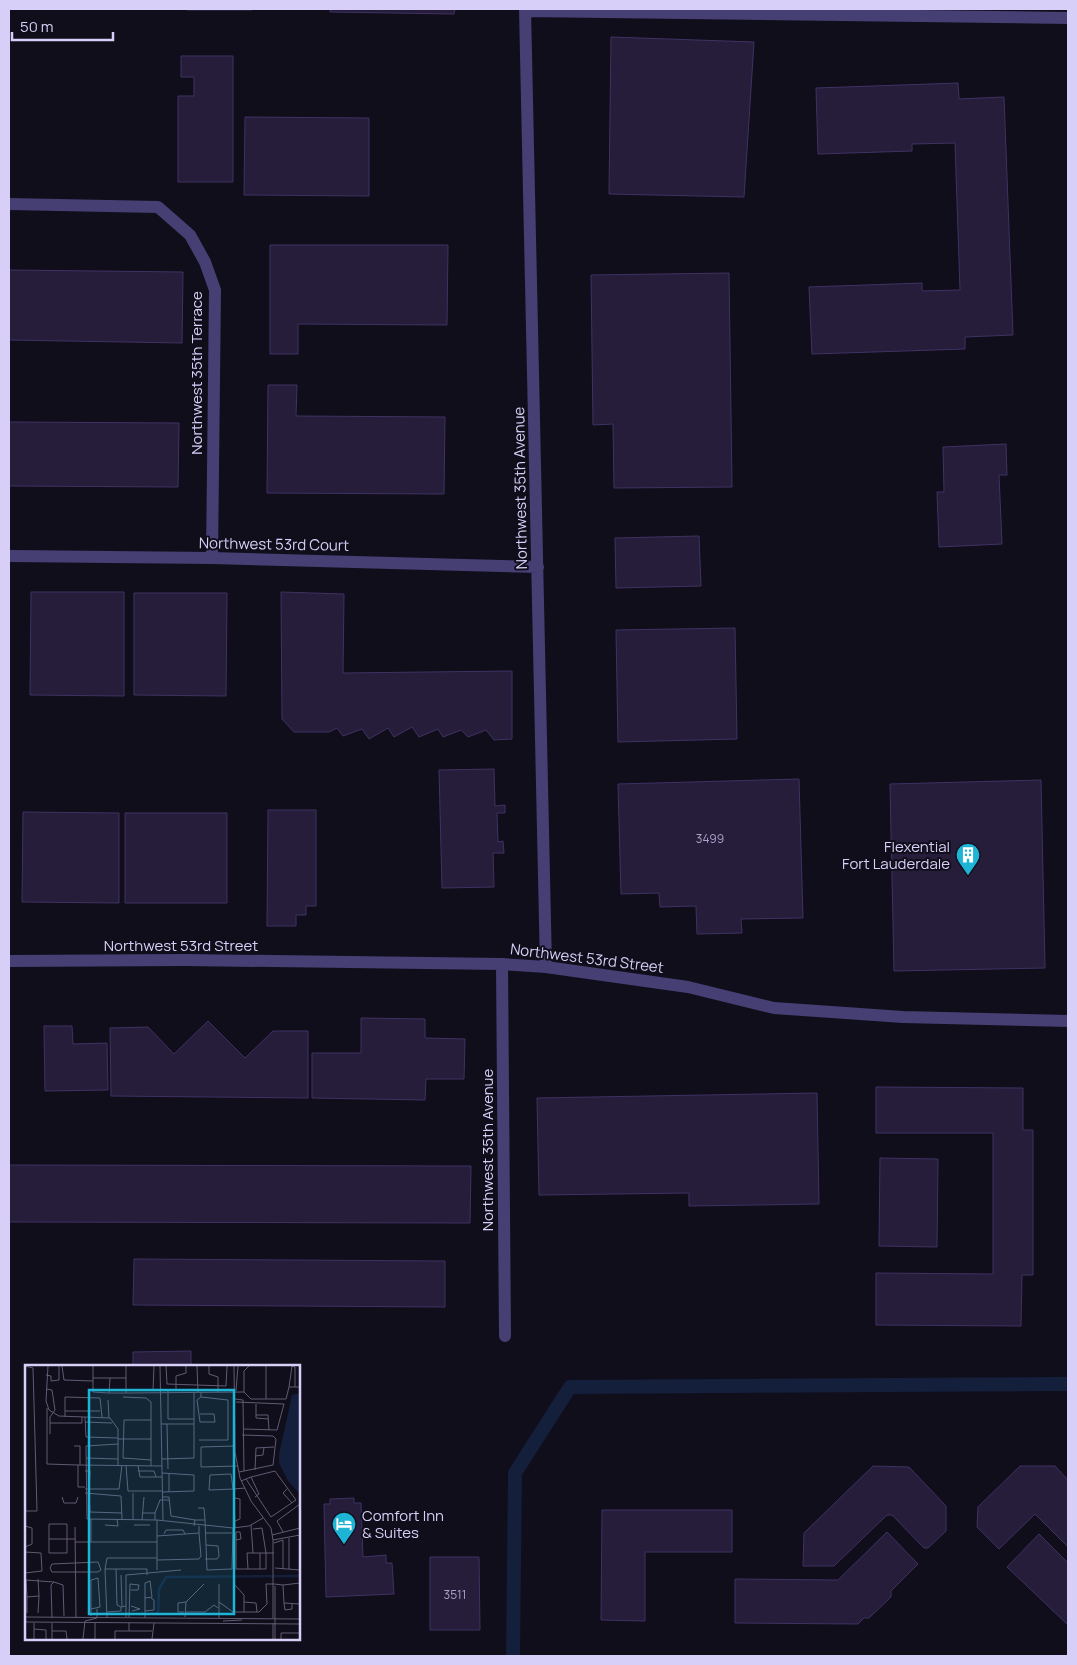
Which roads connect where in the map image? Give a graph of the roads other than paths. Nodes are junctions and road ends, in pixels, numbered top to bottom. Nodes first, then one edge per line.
1 (525, 10) edge
2 (1068, 18) edge
3 (9, 204) edge
4 (9, 556) edge
5 (212, 558) junction
6 (538, 567) junction
7 (9, 961) edge
8 (502, 964) junction
9 (546, 967) junction
10 (1068, 1021) edge
11 (505, 1336) dead end

1 - 2 street
1 - 6 street, Northwest 35th Avenue
3 - 5 street, Northwest 35th Terrace
4 - 5 street, Northwest 53rd Court
5 - 6 street, Northwest 53rd Court
6 - 9 street, Northwest 35th Avenue
7 - 8 street, Northwest 53rd Street
8 - 9 street, Northwest 53rd Street
8 - 11 street, Northwest 35th Avenue
9 - 10 street, Northwest 53rd Street

